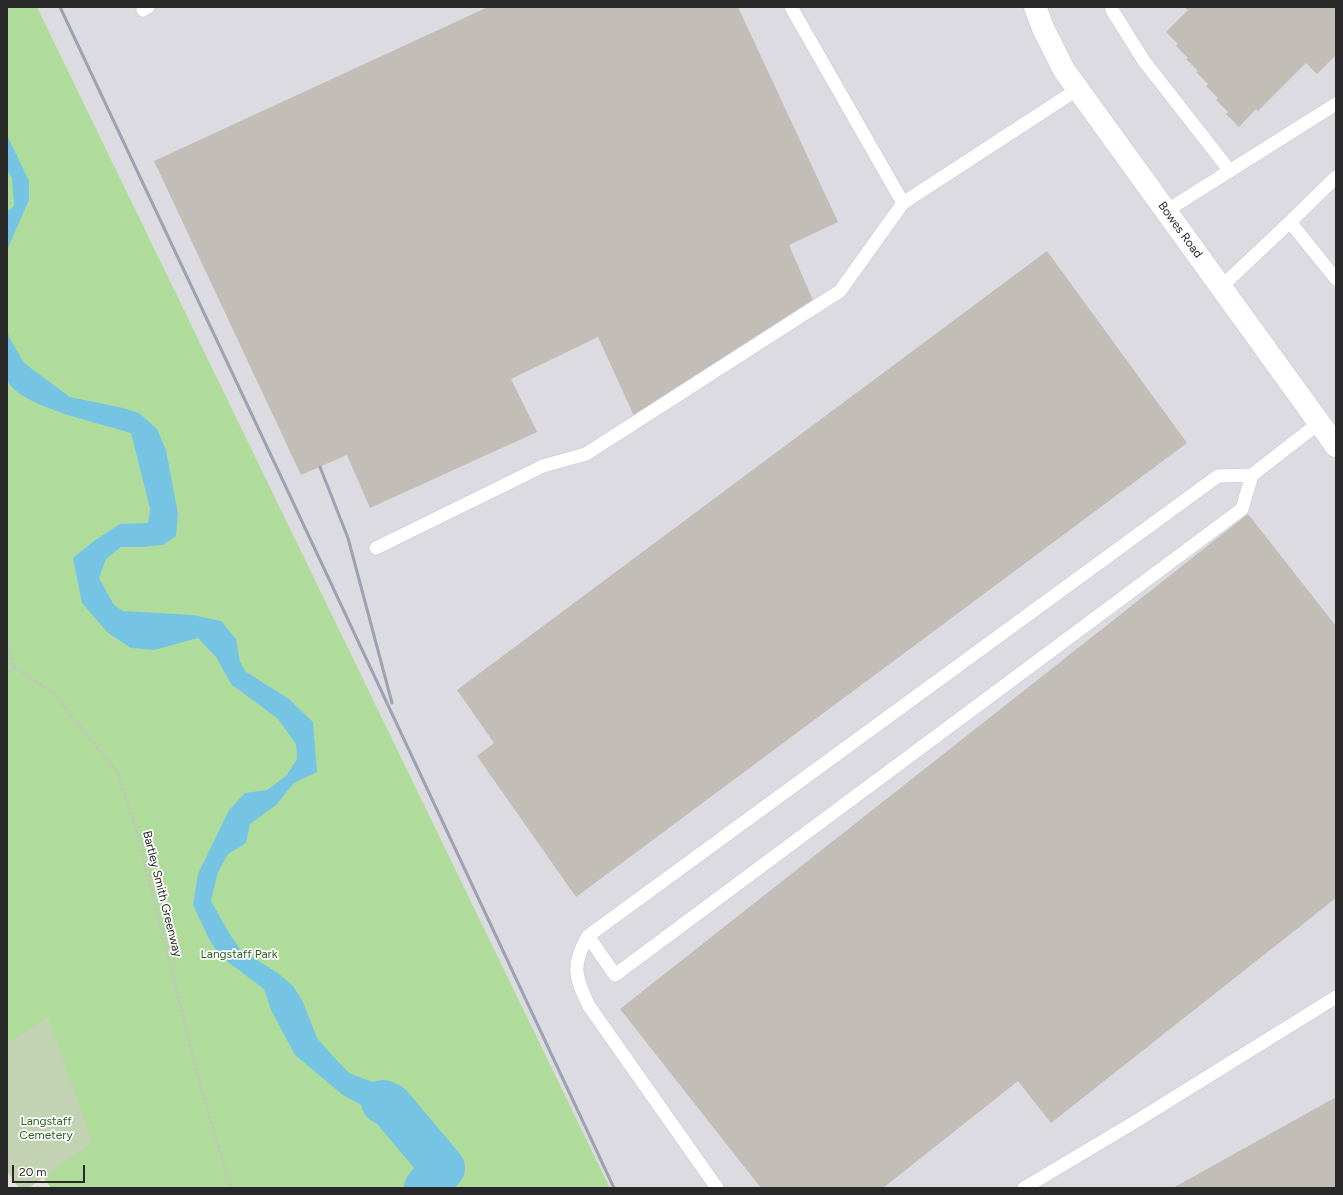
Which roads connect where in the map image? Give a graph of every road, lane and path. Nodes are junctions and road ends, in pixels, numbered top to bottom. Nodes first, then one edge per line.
1 (790, 7) edge
2 (1035, 7) edge
3 (1112, 7) edge
4 (1078, 88) junction
5 (1336, 104) edge
6 (1230, 171) junction
7 (1336, 177) edge
8 (903, 203) junction
9 (1166, 211) junction
10 (1290, 222) junction
11 (1336, 279) edge
12 (1221, 287) junction
13 (1319, 423) junction
14 (1335, 444) edge
15 (1252, 475) junction
16 (376, 548) dead end
17 (7, 643) edge
18 (14, 668) junction
19 (7, 673) edge
20 (588, 936) junction
21 (1336, 997) edge
22 (231, 1188) edge
23 (717, 1188) edge
24 (1024, 1188) edge

1 - 8 lane
2 - 4 street, Bowes Road
3 - 6 lane
4 - 8 lane
4 - 9 street, Bowes Road
5 - 6 lane
6 - 9 lane
7 - 10 lane
8 - 16 lane
9 - 12 street, Bowes Road
10 - 11 lane
10 - 12 lane
12 - 13 street, Bowes Road
13 - 14 street, Bowes Road
13 - 15 lane
15 - 20 lane
15 - 20 lane
17 - 18 path
18 - 19 path
18 - 22 path, Bartley Smith Greenway
20 - 23 lane
21 - 24 lane

